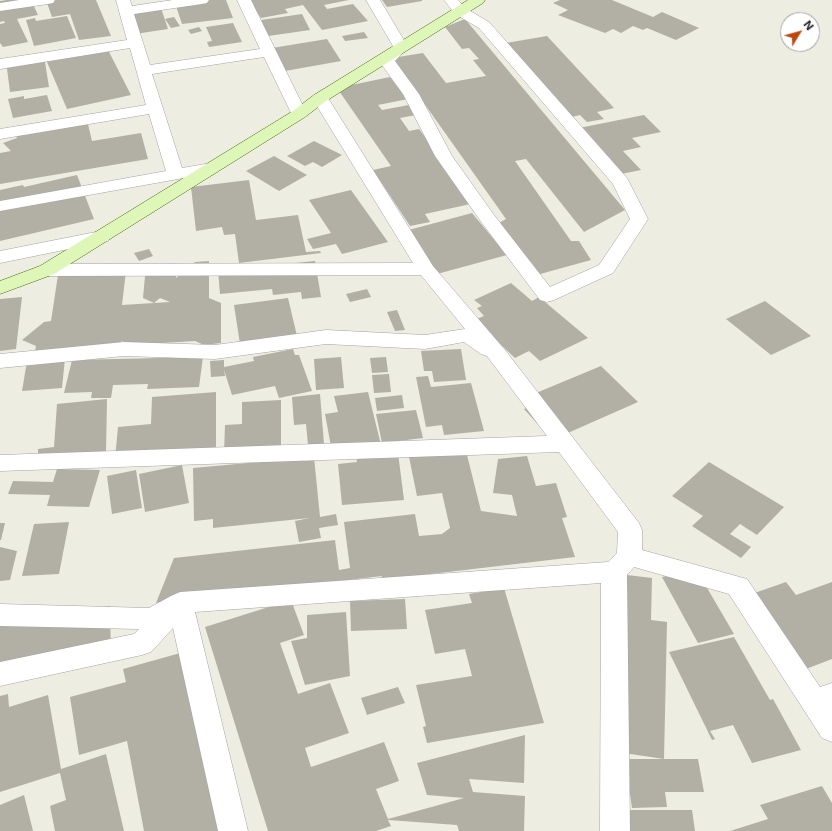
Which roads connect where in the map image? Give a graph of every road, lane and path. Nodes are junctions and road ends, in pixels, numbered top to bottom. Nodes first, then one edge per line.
1 (48, 0) edge
2 (202, 0) edge
3 (244, 0) edge
4 (373, 0) edge
5 (478, 0) edge
6 (456, 5) edge
7 (125, 6) edge
8 (0, 7) edge
9 (136, 43) junction
10 (402, 47) junction
11 (269, 52) junction
12 (0, 64) edge
13 (145, 70) junction
14 (320, 98) junction
15 (155, 108) junction
16 (299, 114) junction
17 (0, 134) edge
18 (212, 168) junction
19 (176, 175) junction
20 (0, 206) edge
21 (101, 237) junction
22 (0, 257) edge
23 (426, 269) junction
24 (47, 270) junction
25 (0, 288) edge
26 (498, 355) junction
27 (0, 360) edge
28 (566, 444) junction
29 (0, 463) edge
30 (622, 564) junction
31 (180, 603) junction
32 (0, 615) edge
33 (0, 674) edge
34 (823, 698) edge
35 (832, 729) edge
36 (233, 831) edge
37 (615, 831) edge

1 - 8 street
2 - 7 street
3 - 11 street
4 - 10 street
5 - 6 main road
6 - 10 main road
6 - 10 street
7 - 9 street
9 - 12 street
9 - 13 street
10 - 14 main road
11 - 13 street
11 - 16 street
13 - 15 street
14 - 16 main road
14 - 23 street
15 - 17 street
15 - 19 street
16 - 18 main road
18 - 19 street
18 - 21 main road
19 - 20 street
21 - 22 street
21 - 24 main road
23 - 24 street
23 - 26 street
24 - 25 main road
26 - 27 street
26 - 28 street
28 - 29 street
28 - 30 street
30 - 31 street
30 - 34 street
30 - 37 street
31 - 32 street
31 - 33 street
31 - 36 street
34 - 35 street

